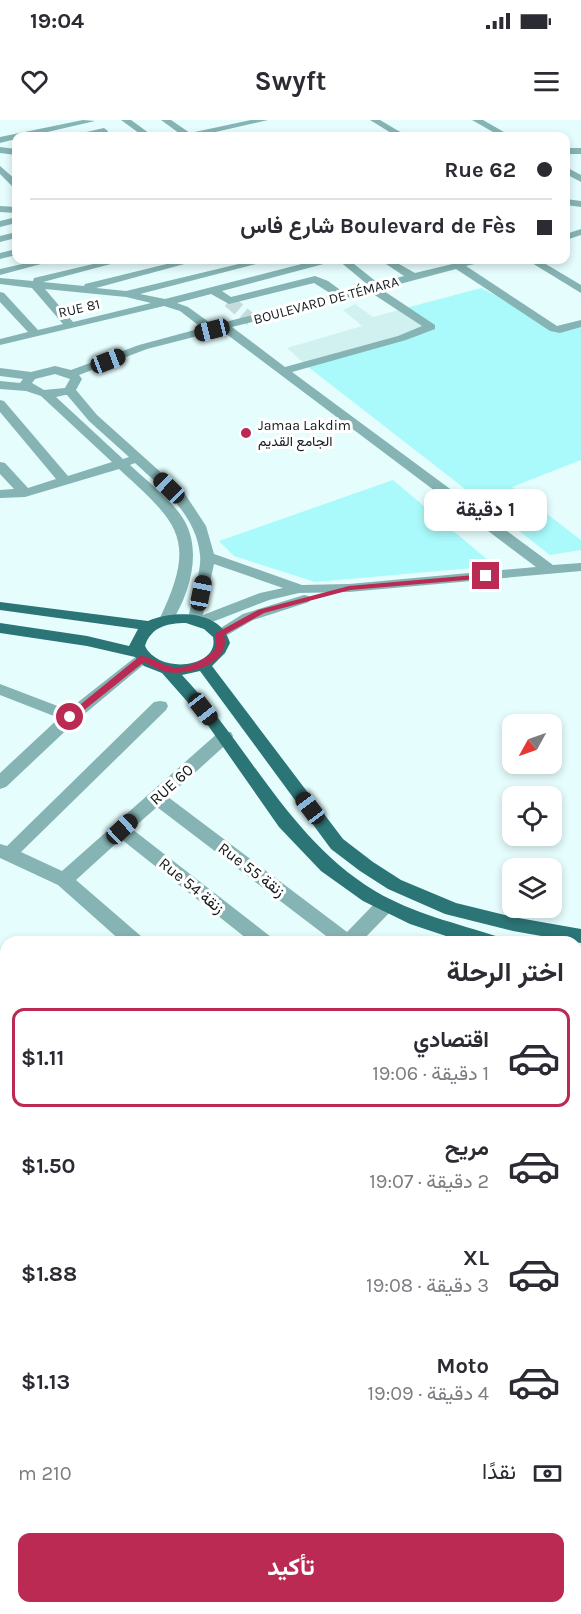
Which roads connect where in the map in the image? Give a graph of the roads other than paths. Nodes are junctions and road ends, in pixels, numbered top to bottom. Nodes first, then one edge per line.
1 (91, 120) edge
2 (125, 120) edge
3 (165, 120) edge
4 (202, 120) edge
5 (264, 120) edge
6 (374, 120) edge
7 (476, 120) edge
8 (241, 122) edge
9 (497, 123) dead end
10 (486, 126) junction
11 (217, 130) junction
12 (39, 132) edge
13 (106, 132) edge
14 (142, 132) edge
15 (182, 132) edge
16 (207, 132) edge
17 (395, 132) edge
18 (498, 132) edge
19 (0, 169) edge
20 (12, 179) edge
21 (34, 264) edge
22 (107, 264) edge
23 (151, 264) edge
24 (178, 264) edge
25 (248, 264) edge
26 (312, 264) edge
27 (348, 264) edge
28 (392, 264) edge
29 (461, 264) edge
30 (539, 264) edge
31 (457, 265) junction
32 (158, 269) junction
33 (0, 272) edge
34 (413, 277) junction
35 (0, 281) edge
36 (173, 281) junction
37 (30, 284) junction
38 (375, 287) junction
39 (78, 289) junction
40 (213, 290) junction
41 (581, 290) edge
42 (126, 294) junction
43 (0, 295) edge
44 (342, 296) junction
45 (165, 302) junction
46 (109, 317) junction
47 (581, 323) edge
48 (71, 326) junction
49 (218, 329) junction
50 (36, 334) junction
51 (0, 342) edge
52 (283, 370) junction
53 (0, 372) edge
54 (72, 374) junction
55 (30, 382) junction
56 (0, 385) edge
57 (70, 390) junction
58 (45, 394) junction
59 (0, 404) edge
60 (137, 459) junction
61 (122, 464) junction
62 (0, 466) edge
63 (65, 481) junction
64 (25, 493) junction
65 (0, 494) edge
66 (208, 557) junction
67 (581, 567) edge
68 (550, 570) junction
69 (349, 588) junction
70 (299, 589) junction
71 (0, 606) edge
72 (166, 620) junction
73 (199, 620) junction
74 (150, 626) junction
75 (0, 628) edge
76 (219, 634) junction
77 (141, 656) junction
78 (204, 664) junction
79 (167, 669) junction
80 (0, 689) edge
81 (160, 706) dead end
82 (70, 717) junction
83 (225, 736) junction
84 (0, 783) edge
85 (156, 797) junction
86 (122, 829) junction
87 (5, 852) edge
88 (64, 880) junction
89 (385, 905) junction
90 (128, 936) edge
91 (256, 936) edge
92 (340, 936) edge
93 (354, 936) edge
94 (471, 936) edge
95 (581, 936) edge

1 - 12 street
1 - 13 street
2 - 14 street
3 - 15 street
4 - 11 street
5 - 8 street
6 - 17 street
7 - 10 street
8 - 11 street
9 - 10 street
10 - 18 street
11 - 16 street
19 - 20 street
21 - 33 street
22 - 37 street
23 - 32 street
24 - 32 street
25 - 36 street
26 - 40 street, RUE 81
27 - 38 street
28 - 34 street
29 - 31 street, BOULEVARD DE TÉMARA
30 - 41 street
31 - 34 street, BOULEVARD DE TÉMARA
31 - 47 street
32 - 36 street
32 - 39 street
34 - 38 street, BOULEVARD DE TÉMARA
35 - 37 street
36 - 42 street
37 - 39 street
37 - 48 street
38 - 44 street, BOULEVARD DE TÉMARA
38 - 52 street
39 - 42 street
39 - 46 street
40 - 44 street
40 - 45 street, RUE 81
42 - 45 street
43 - 50 street
44 - 49 street, BOULEVARD DE TÉMARA
45 - 46 street, RUE 81
45 - 49 street
46 - 48 street, RUE 81
48 - 50 street, RUE 81
49 - 52 street
49 - 54 street, BOULEVARD DE TÉMARA
50 - 51 street, RUE 81
52 - 68 street
53 - 55 street
54 - 55 street
54 - 57 street
55 - 56 street
55 - 58 street
57 - 58 street
57 - 60 street
58 - 61 street
59 - 63 street
60 - 61 street
60 - 66 street
61 - 63 street
61 - 72 street
62 - 64 street
63 - 64 street
64 - 65 street
66 - 70 street
66 - 73 street
67 - 68 street
68 - 69 street
69 - 70 street
69 - 76 street
70 - 73 street
71 - 74 main road
72 - 73 main road
72 - 74 main road
73 - 76 main road
74 - 77 main road
75 - 77 main road
76 - 78 main road
77 - 79 main road
77 - 82 street
78 - 79 main road
78 - 95 main road
79 - 83 main road
80 - 82 street
81 - 87 street
82 - 84 street
83 - 85 street, RUE 60
83 - 89 main road
85 - 86 street, RUE 60
85 - 92 street, Rue 55 زنقة
86 - 88 street, RUE 60
86 - 91 street, Rue 54 زنقة
87 - 88 street
88 - 90 street
89 - 93 street
89 - 94 main road

